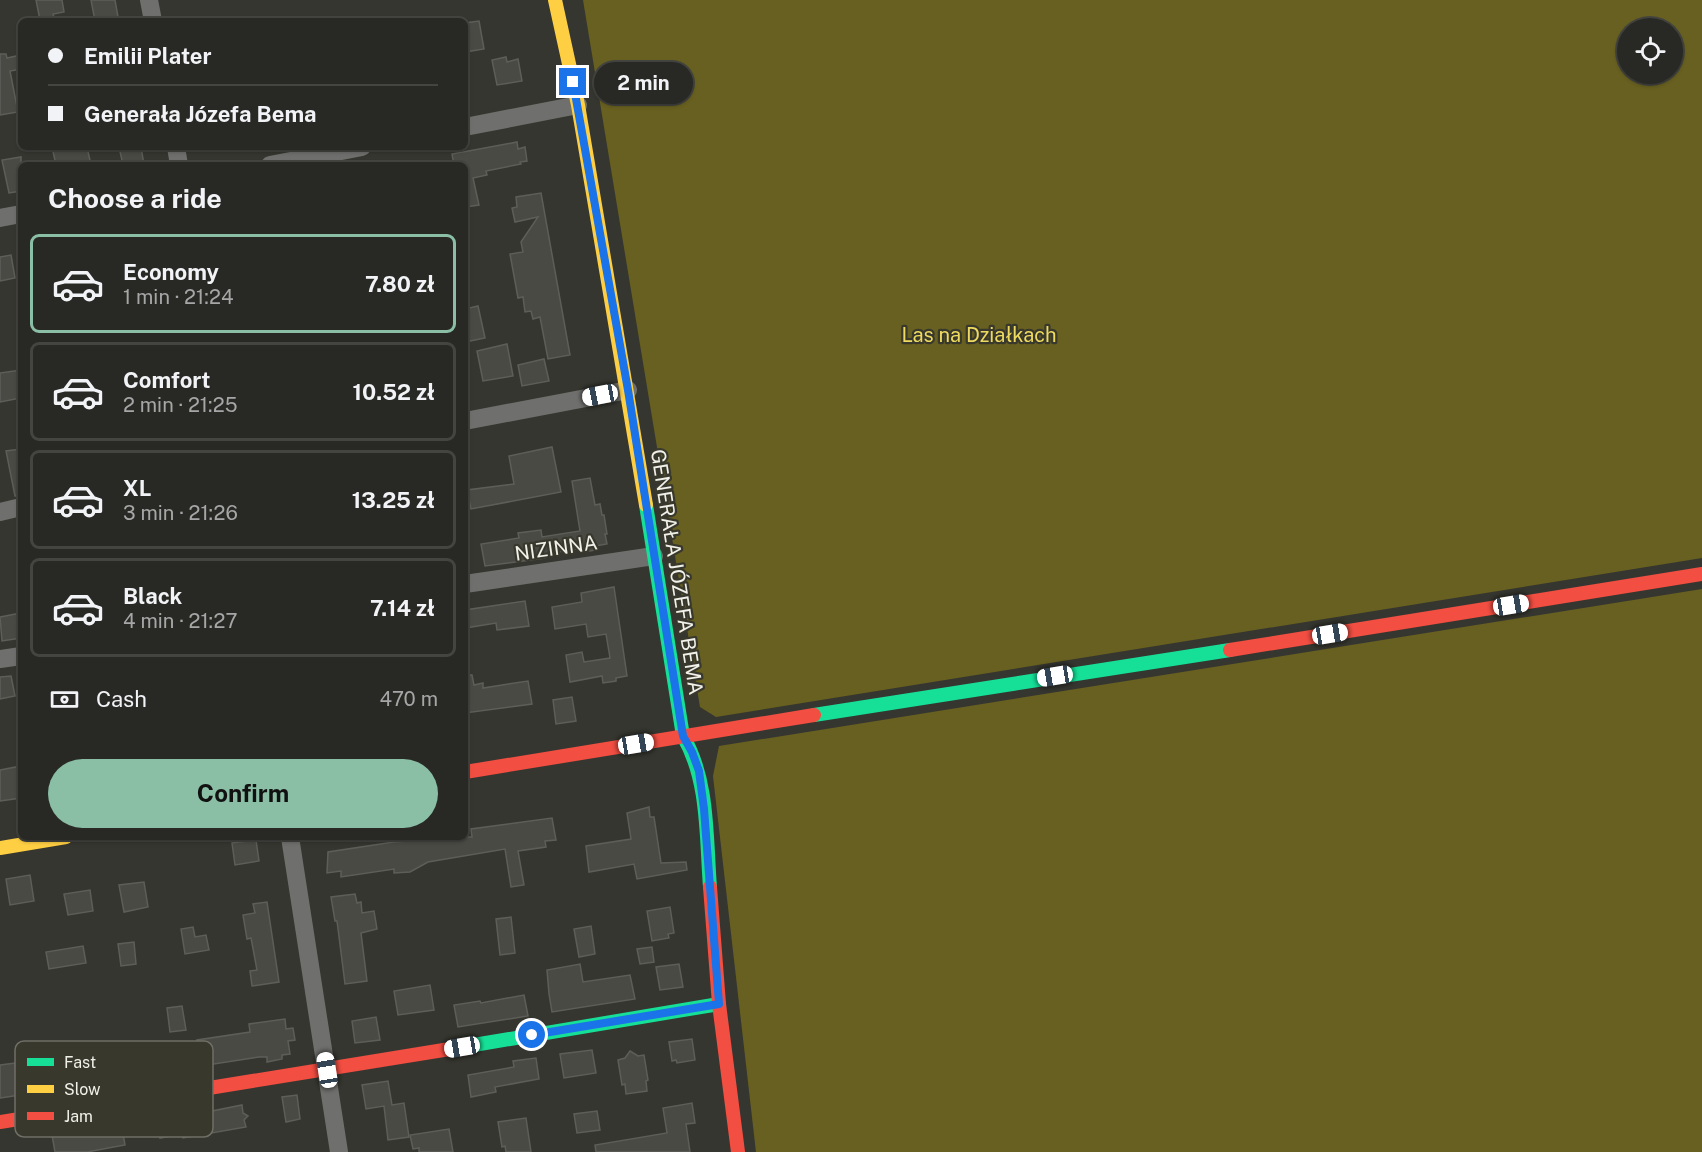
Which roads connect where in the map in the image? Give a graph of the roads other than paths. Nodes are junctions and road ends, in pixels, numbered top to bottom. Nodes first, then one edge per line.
1 (149, 0) edge
2 (555, 0) edge
3 (152, 18) edge
4 (578, 105) junction
5 (468, 126) edge
6 (347, 150) edge
7 (285, 162) edge
8 (18, 215) edge
9 (0, 218) edge
10 (628, 390) junction
11 (468, 420) edge
12 (18, 508) edge
13 (0, 512) edge
14 (654, 556) junction
15 (1702, 574) edge
16 (468, 584) edge
17 (18, 656) edge
18 (0, 659) edge
19 (683, 736) junction
20 (468, 772) edge
21 (48, 840) edge
22 (290, 840) edge
23 (0, 848) edge
24 (719, 1004) junction
25 (327, 1070) junction
26 (213, 1088) edge
27 (15, 1120) edge
28 (0, 1122) edge
29 (339, 1152) edge
30 (738, 1152) edge

1 - 3 street
2 - 4 street, GENERAŁA JÓZEFA BEMA
4 - 5 street
4 - 10 street, GENERAŁA JÓZEFA BEMA
6 - 7 street
8 - 9 street
10 - 11 street
10 - 14 street, GENERAŁA JÓZEFA BEMA
12 - 13 street
14 - 16 street, NIZINNA
14 - 19 street, GENERAŁA JÓZEFA BEMA
15 - 19 street
17 - 18 street
19 - 20 street
19 - 24 street, GENERAŁA JÓZEFA BEMA
21 - 23 street
22 - 25 street
24 - 25 street
24 - 30 street, GENERAŁA JÓZEFA BEMA
25 - 26 street
25 - 29 street
27 - 28 street

